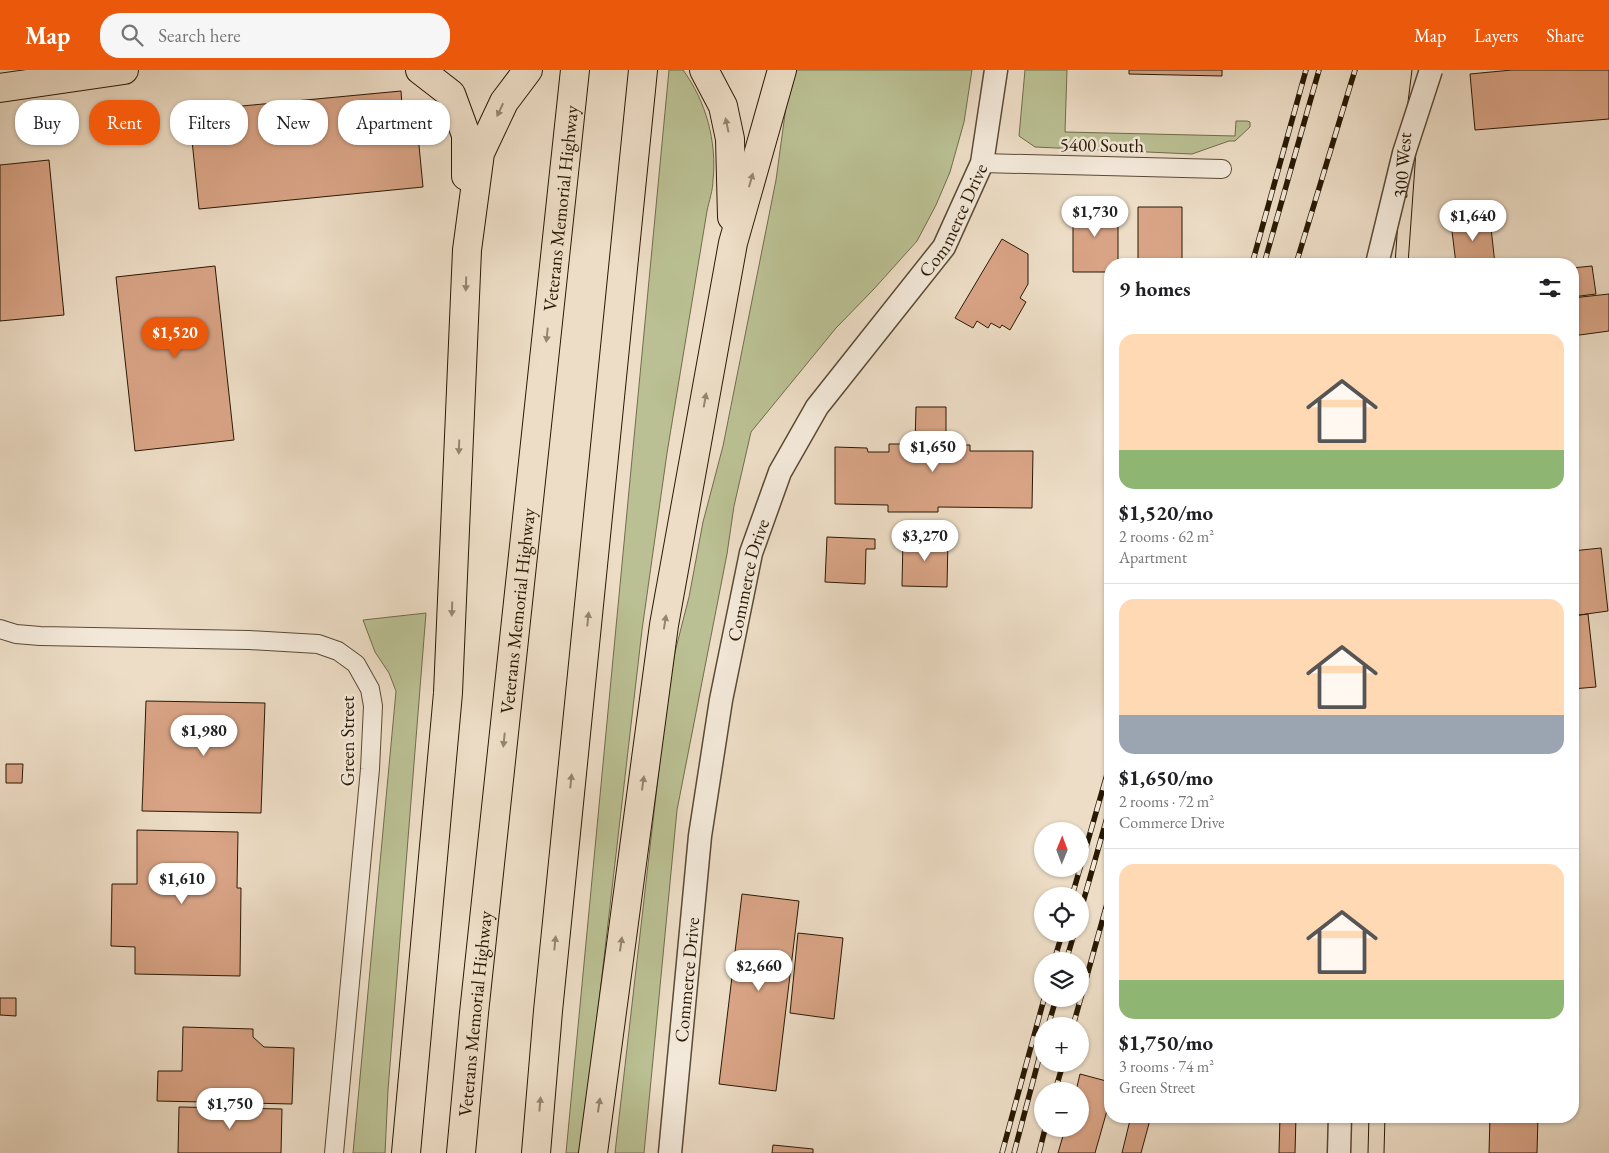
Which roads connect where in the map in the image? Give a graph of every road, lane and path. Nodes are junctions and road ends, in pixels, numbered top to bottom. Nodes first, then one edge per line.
1 (124, 70) edge
2 (420, 70) edge
3 (528, 70) edge
4 (704, 70) edge
5 (782, 70) edge
6 (996, 70) edge
7 (1431, 70) edge
8 (642, 78) edge
9 (574, 82) edge
10 (0, 88) edge
11 (982, 163) junction
12 (1222, 169) dead end
13 (733, 243) junction
14 (467, 250) junction
15 (1379, 258) edge
16 (0, 629) edge
17 (1340, 1123) edge
18 (334, 1153) edge
19 (406, 1153) edge
20 (461, 1153) edge
21 (536, 1153) edge
22 (592, 1153) edge
23 (670, 1153) edge
24 (1339, 1153) edge

1 - 10 main road
2 - 14 main road
3 -> 14 main road
13 -> 4 main road
13 -> 5 main road
6 - 11 street, Commerce Drive
7 - 15 street, 300 West, bridge
21 -> 8 main road
9 -> 20 main road, Veterans Memorial Highway
11 - 12 street, 5400 South
11 - 23 street, Commerce Drive
22 -> 13 main road
14 -> 19 main road
16 - 18 street, Green Street
17 - 24 street

